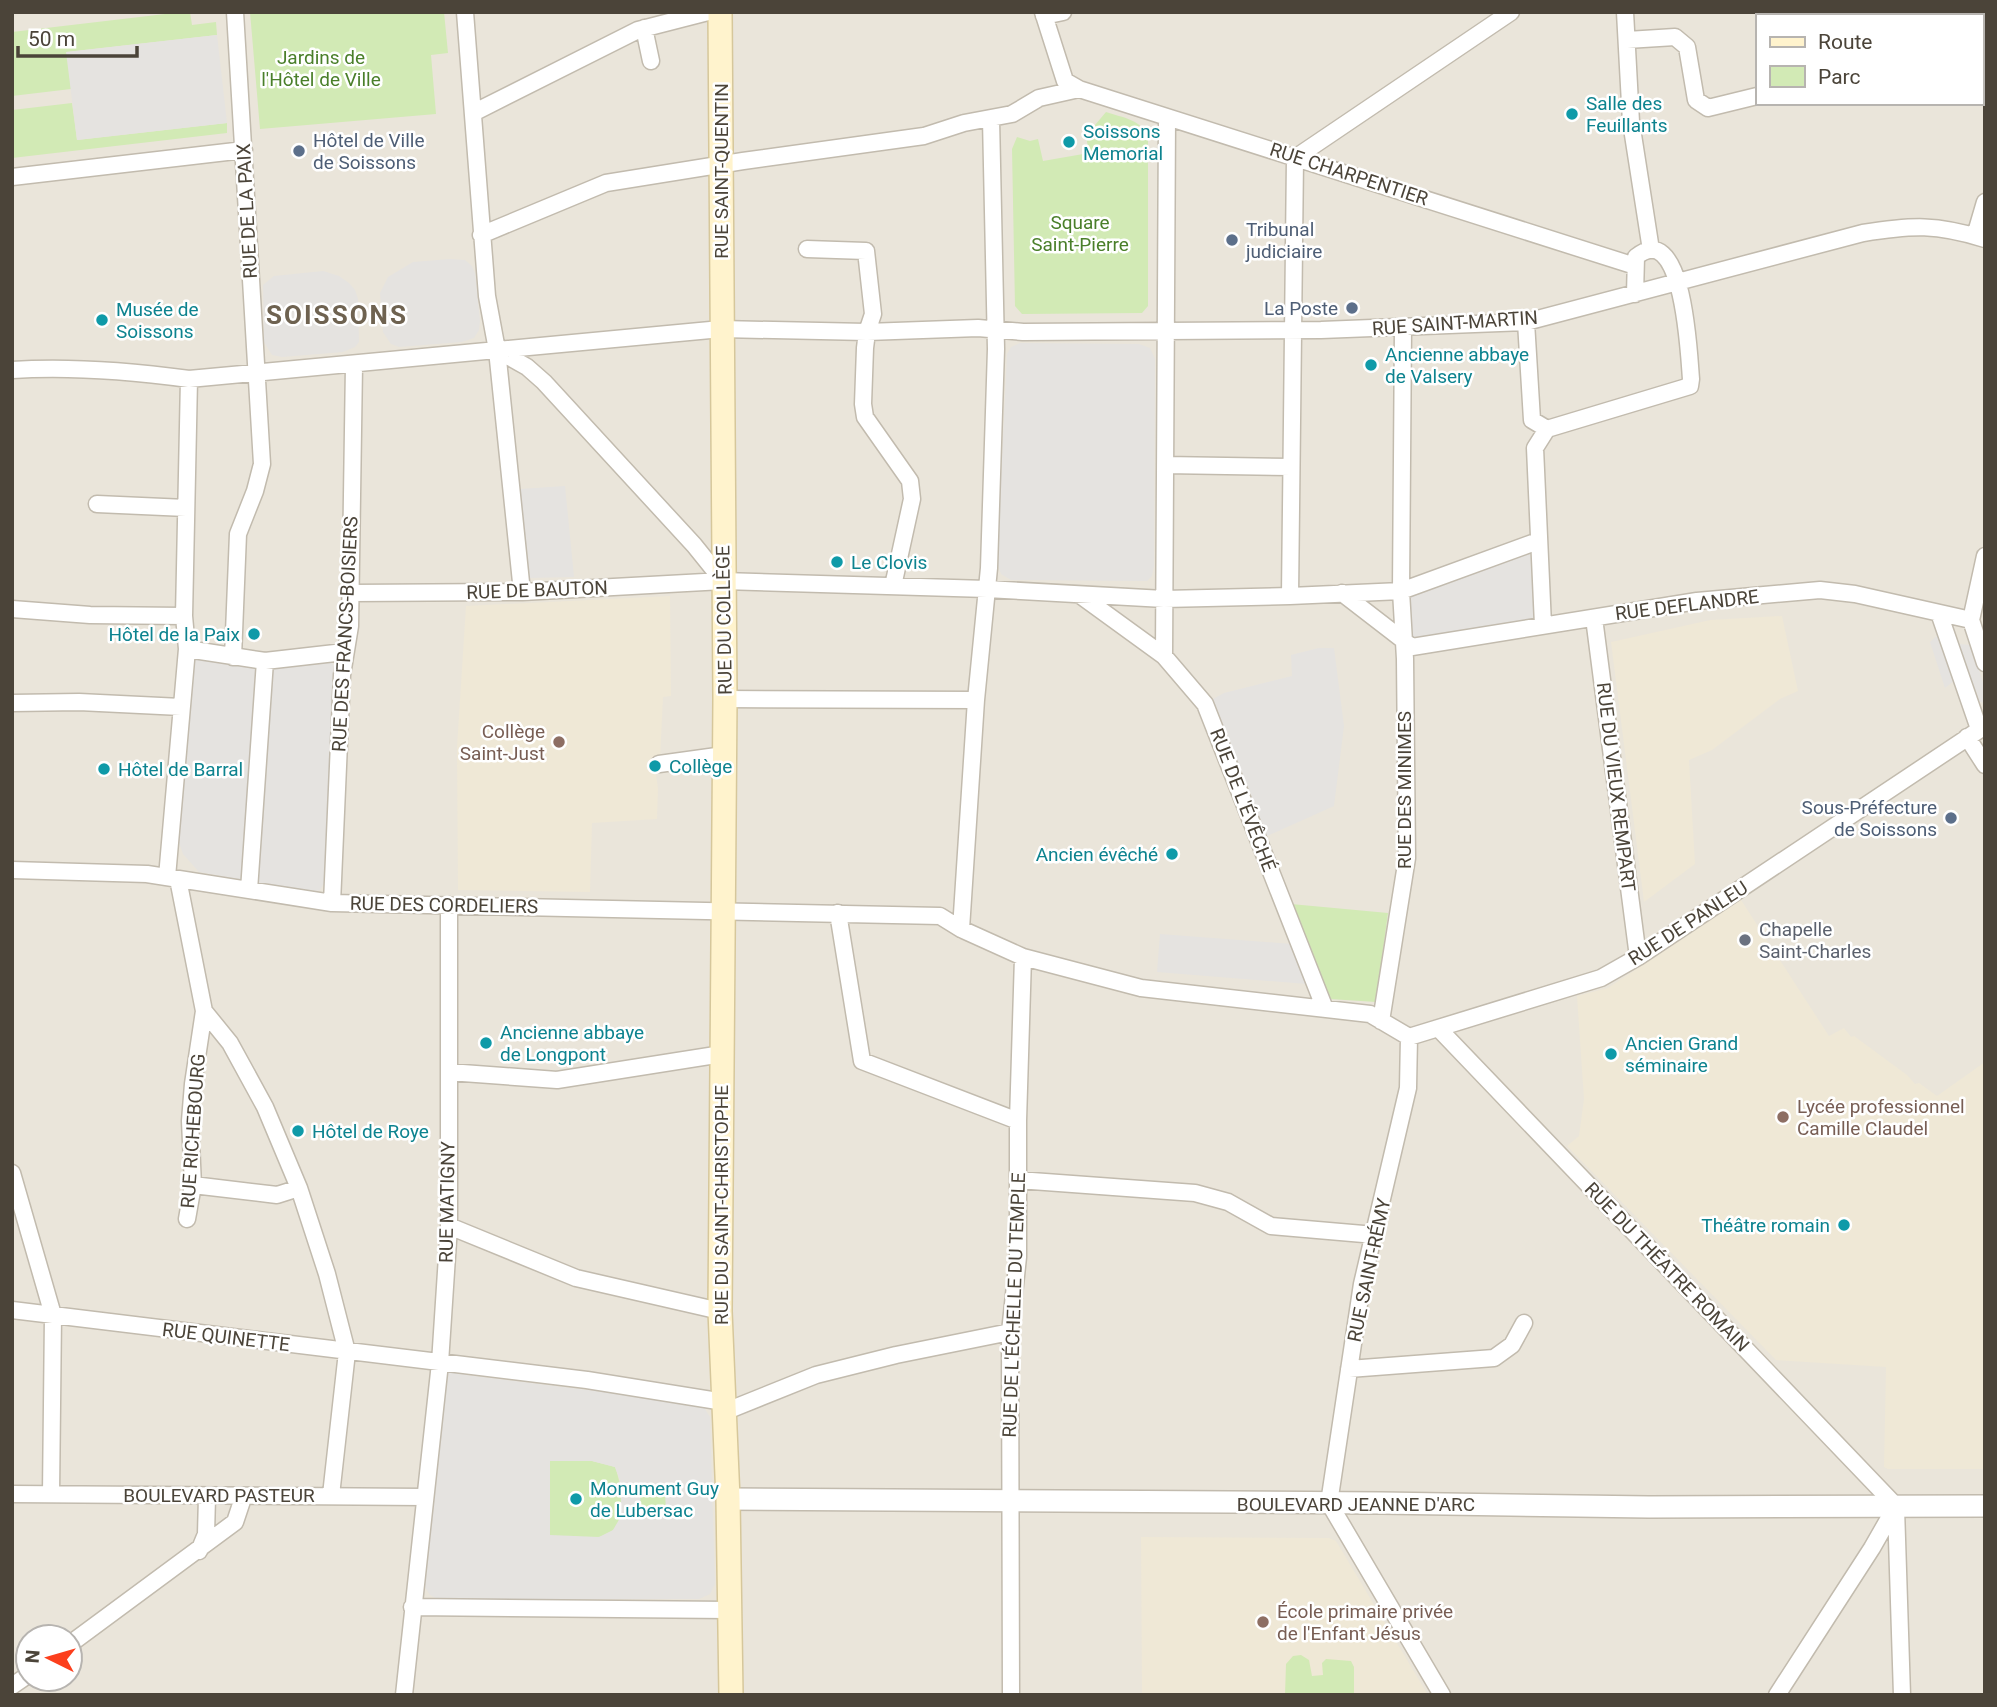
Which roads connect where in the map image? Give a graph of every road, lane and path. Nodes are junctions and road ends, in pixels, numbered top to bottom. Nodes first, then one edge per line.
1 (236, 12) edge
2 (465, 12) edge
3 (709, 12) edge
4 (720, 12) edge
5 (1063, 12) edge
6 (1511, 12) edge
7 (1625, 12) edge
8 (1044, 14) edge
9 (644, 28) junction
10 (1627, 40) junction
11 (651, 61) dead end
12 (1068, 79) junction
13 (1756, 96) edge
14 (1039, 98) junction
15 (473, 113) junction
16 (1167, 118) junction
17 (991, 119) junction
18 (244, 150) junction
19 (1295, 158) junction
20 (721, 165) junction
21 (12, 177) edge
22 (1985, 202) edge
23 (481, 235) junction
24 (1980, 238) edge
25 (807, 249) dead end
26 (1651, 250) junction
27 (1635, 265) junction
28 (1677, 282) junction
29 (1635, 294) junction
30 (1527, 322) junction
31 (1403, 328) junction
32 (721, 329) junction
33 (996, 330) junction
34 (1294, 330) junction
35 (1166, 331) junction
36 (867, 332) junction
37 (497, 351) junction
38 (354, 365) junction
39 (12, 370) edge
40 (257, 374) junction
41 (189, 379) junction
42 (1546, 429) junction
43 (1165, 465) junction
44 (1292, 467) junction
45 (97, 504) dead end
46 (186, 508) junction
47 (1538, 541) junction
48 (1985, 556) edge
49 (723, 581) junction
50 (893, 586) junction
51 (987, 589) junction
52 (1401, 591) junction
53 (522, 592) junction
54 (351, 593) junction
55 (1342, 593) junction
56 (1080, 595) junction
57 (1290, 596) junction
58 (1164, 599) junction
59 (12, 609) edge
60 (1939, 613) junction
61 (184, 616) junction
62 (1594, 618) junction
63 (1971, 620) junction
64 (1543, 625) junction
65 (1404, 642) junction
66 (187, 649) junction
67 (344, 652) junction
68 (1164, 656) junction
69 (233, 657) junction
70 (265, 662) junction
71 (1985, 663) edge
72 (725, 699) junction
73 (976, 700) junction
74 (12, 703) edge
75 (181, 707) junction
76 (1979, 728) edge
77 (724, 755) junction
78 (659, 764) dead end
79 (1985, 765) edge
80 (12, 870) edge
81 (173, 878) junction
82 (248, 890) junction
83 (332, 903) junction
84 (449, 905) junction
85 (723, 911) junction
86 (838, 913) junction
87 (961, 929) junction
88 (1023, 957) junction
89 (1638, 957) junction
90 (1325, 1009) junction
91 (204, 1011) junction
92 (1381, 1021) junction
93 (1438, 1028) junction
94 (1409, 1037) junction
95 (722, 1054) junction
96 (449, 1072) junction
97 (1018, 1121) junction
98 (13, 1176) edge
99 (1018, 1180) junction
100 (193, 1185) junction
101 (299, 1188) junction
102 (187, 1219) dead end
103 (449, 1226) junction
104 (1375, 1235) junction
105 (12, 1310) edge
106 (720, 1311) junction
107 (53, 1315) junction
108 (1524, 1323) dead end
109 (1010, 1332) junction
110 (347, 1352) junction
111 (440, 1363) junction
112 (1349, 1369) junction
113 (724, 1407) junction
114 (12, 1494) edge
115 (51, 1494) junction
116 (331, 1495) junction
117 (207, 1497) junction
118 (243, 1497) junction
119 (425, 1497) junction
120 (728, 1499) junction
121 (1010, 1501) junction
122 (1329, 1503) junction
123 (1896, 1506) junction
124 (1985, 1506) edge
125 (1872, 1548) junction
126 (199, 1550) junction
127 (1898, 1553) junction
128 (412, 1607) junction
129 (729, 1610) junction
130 (84, 1634) edge
131 (404, 1695) edge
132 (731, 1695) edge
133 (1010, 1695) edge
134 (1442, 1695) edge
135 (1777, 1695) edge
136 (1902, 1695) edge

1 - 18 street, RUE DE LA PAIX
2 - 15 street
3 - 9 street
4 - 20 main road, RUE SAINT-QUENTIN
5 - 8 street
6 - 19 street
7 - 10 street
8 - 12 street
9 - 11 street
9 - 15 street
10 - 13 street
10 - 26 street
12 - 14 street
12 - 14 street
12 - 16 street, RUE CHARPENTIER
14 - 17 street
15 - 23 street
16 - 19 street, RUE CHARPENTIER
16 - 35 street
17 - 20 street
17 - 33 street
18 - 21 street
18 - 40 street, RUE DE LA PAIX
19 - 27 street, RUE CHARPENTIER
19 - 34 street
20 - 23 street
20 - 32 main road, RUE SAINT-QUENTIN
22 - 24 street
23 - 37 street
24 - 28 street, RUE SAINT-MARTIN
25 - 36 street
26 - 27 street
26 - 28 street
27 - 29 street
28 - 29 street, RUE SAINT-MARTIN
28 - 42 street
29 - 30 street, RUE SAINT-MARTIN
30 - 31 street, RUE SAINT-MARTIN
30 - 42 street
31 - 34 street, RUE SAINT-MARTIN
31 - 52 street, RUE DES MINIMES
32 - 36 street, RUE SAINT-MARTIN
32 - 37 street, RUE SAINT-MARTIN
32 - 49 main road, RUE DU COLLÈGE
33 - 35 street, RUE SAINT-MARTIN
33 - 36 street, RUE SAINT-MARTIN
33 - 51 street
34 - 35 street, RUE SAINT-MARTIN
34 - 44 street
35 - 43 street
36 - 50 street
37 - 38 street, RUE SAINT-MARTIN
37 - 49 street
37 - 53 street
38 - 40 street, RUE SAINT-MARTIN
38 - 54 street, RUE DES FRANCS-BOISIERS
39 - 41 street, RUE SAINT-MARTIN
40 - 41 street, RUE SAINT-MARTIN
40 - 69 street, RUE DE LA PAIX
41 - 46 street, RUE RICHEBOURG
42 - 47 street
43 - 44 street
43 - 58 street
44 - 57 street
45 - 46 street
46 - 61 street, RUE RICHEBOURG
47 - 52 street, RUE DE BAUTON
47 - 64 street
48 - 63 street
49 - 50 street, RUE DE BAUTON
49 - 53 street, RUE DE BAUTON
49 - 72 main road, RUE DU COLLÈGE
50 - 51 street, RUE DE BAUTON
51 - 56 street, RUE DE BAUTON
51 - 73 street
52 - 55 street, RUE DE BAUTON
52 - 65 street, RUE DES MINIMES
53 - 54 street, RUE DE BAUTON
54 - 67 street, RUE DES FRANCS-BOISIERS
55 - 57 street, RUE DE BAUTON
55 - 65 street
56 - 58 street, RUE DE BAUTON
56 - 68 street, RUE DE L'ÉVÊCHÉ
57 - 58 street, RUE DE BAUTON
58 - 68 street
59 - 61 street
60 - 62 street, RUE DEFLANDRE
60 - 63 street, RUE DEFLANDRE
60 - 76 street
61 - 66 street, RUE RICHEBOURG
62 - 64 street, RUE DEFLANDRE
62 - 89 street, RUE DU VIEUX REMPART
63 - 71 street
64 - 65 street, RUE DEFLANDRE
65 - 92 street, RUE DES MINIMES
66 - 69 street
66 - 75 street, RUE RICHEBOURG
67 - 70 street
67 - 83 street, RUE DES FRANCS-BOISIERS
68 - 90 street, RUE DE L'ÉVÊCHÉ
69 - 70 street
70 - 82 street
72 - 73 street
72 - 77 main road, RUE DU COLLÈGE
73 - 87 street
74 - 75 street
75 - 81 street, RUE RICHEBOURG
76 - 79 street
76 - 89 street, RUE DE PANLEU
77 - 78 street
77 - 85 main road, RUE DU COLLÈGE
80 - 81 street, RUE DES CORDELIERS
81 - 82 street, RUE DES CORDELIERS
81 - 91 street, RUE RICHEBOURG
82 - 83 street, RUE DES CORDELIERS
83 - 84 street, RUE DES CORDELIERS
84 - 85 street, RUE DES CORDELIERS
84 - 96 street, RUE MATIGNY
85 - 86 street, RUE DES CORDELIERS
85 - 95 main road, RUE DU SAINT-CHRISTOPHE
86 - 87 street, RUE DES CORDELIERS
86 - 97 street
87 - 88 street, RUE DES CORDELIERS
88 - 90 street, RUE DES CORDELIERS
88 - 97 street, RUE DE L'ÉCHELLE DU TEMPLE
89 - 93 street, RUE DE PANLEU
90 - 92 street, RUE DES CORDELIERS
91 - 100 street, RUE RICHEBOURG
91 - 101 street
92 - 94 street
93 - 94 street, RUE DE PANLEU
93 - 123 street, RUE DU THÉATRE ROMAIN
94 - 104 street, RUE SAINT-RÉMY
95 - 96 street
95 - 106 main road, RUE DU SAINT-CHRISTOPHE
96 - 103 street, RUE MATIGNY
97 - 99 street, RUE DE L'ÉCHELLE DU TEMPLE
98 - 107 street
99 - 104 street
99 - 109 street, RUE DE L'ÉCHELLE DU TEMPLE
100 - 101 street
100 - 102 street, RUE RICHEBOURG
101 - 110 street
103 - 106 street
103 - 111 street, RUE MATIGNY
104 - 112 street, RUE SAINT-RÉMY
105 - 107 street, RUE QUINETTE
106 - 113 main road, RUE DU SAINT-CHRISTOPHE
107 - 110 street, RUE QUINETTE
107 - 115 street
108 - 112 street
109 - 113 street
109 - 121 street, RUE DE L'ÉCHELLE DU TEMPLE
110 - 111 street, RUE QUINETTE
110 - 116 street
111 - 113 street, RUE QUINETTE
111 - 119 street, RUE MATIGNY
112 - 122 street, RUE SAINT-RÉMY
113 - 120 main road, RUE DU SAINT-CHRISTOPHE
114 - 115 street, BOULEVARD PASTEUR
115 - 117 street, BOULEVARD PASTEUR
116 - 118 street, BOULEVARD PASTEUR
116 - 119 street, BOULEVARD PASTEUR
117 - 118 street, BOULEVARD PASTEUR
117 - 126 street
118 - 126 street
119 - 128 street, RUE MATIGNY
120 - 121 street, BOULEVARD JEANNE D'ARC
120 - 129 main road, RUE DU SAINT-CHRISTOPHE
121 - 122 street, BOULEVARD JEANNE D'ARC
121 - 133 street, RUE DE L'ÉCHELLE DU TEMPLE
122 - 123 street, BOULEVARD JEANNE D'ARC
122 - 134 street
123 - 124 street, BOULEVARD JEANNE D'ARC
123 - 125 street
123 - 127 street
125 - 127 street
125 - 135 street
126 - 130 street
127 - 136 street
128 - 129 street
128 - 131 street, RUE MATIGNY
129 - 132 main road, RUE DU SAINT-CHRISTOPHE

